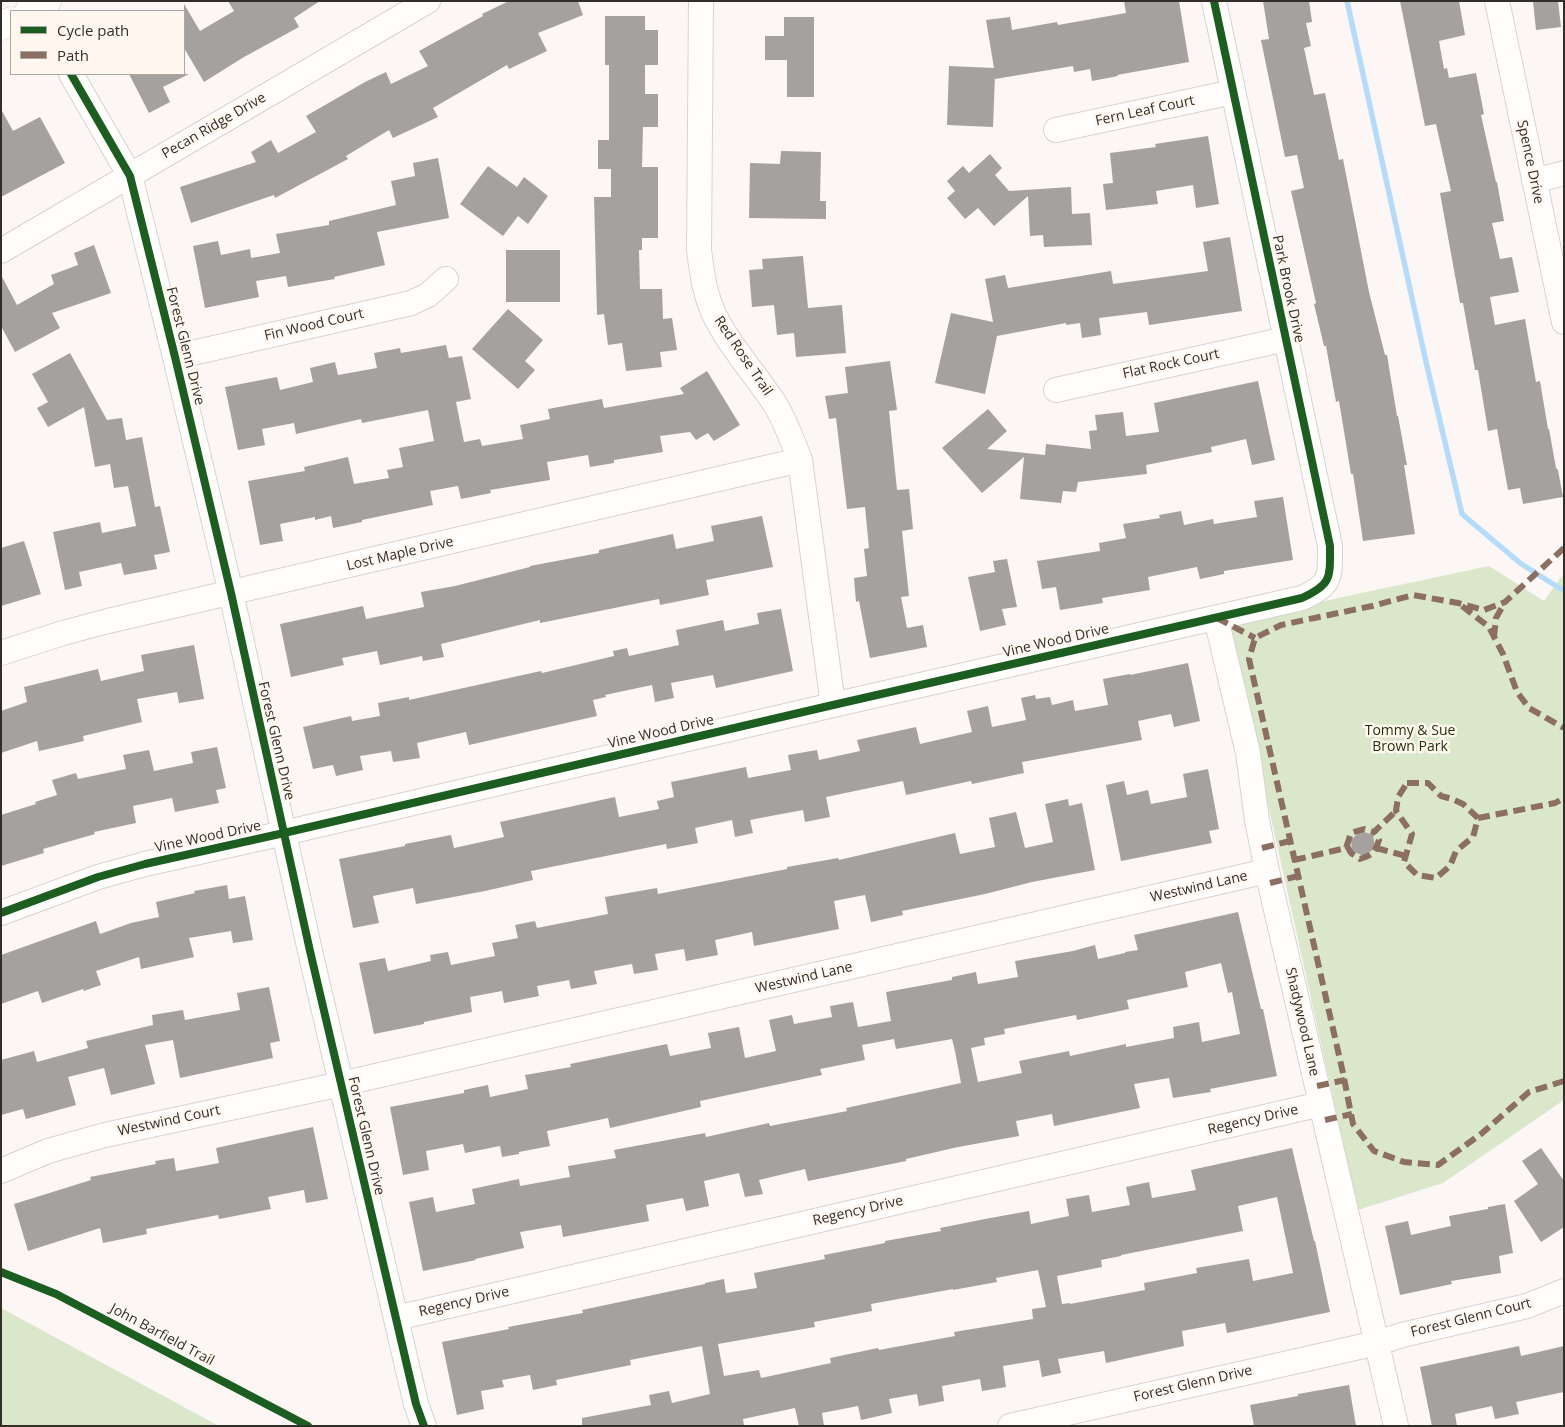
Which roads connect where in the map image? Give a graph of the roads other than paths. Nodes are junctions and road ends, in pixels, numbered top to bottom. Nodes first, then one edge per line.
1 (428, 1) edge
2 (701, 1) edge
3 (1214, 1) edge
4 (1497, 1) edge
5 (72, 75) edge
6 (1233, 92) junction
7 (1056, 130) dead end
8 (1564, 174) edge
9 (130, 176) junction
10 (1534, 181) junction
11 (1, 251) edge
12 (446, 279) dead end
13 (1564, 322) edge
14 (1286, 339) junction
15 (175, 357) junction
16 (1056, 390) dead end
17 (800, 460) junction
18 (1326, 582) joint
19 (231, 593) junction
20 (1216, 618) junction
21 (1, 653) edge
22 (833, 705) junction
23 (284, 833) junction
24 (1267, 871) junction
25 (1, 913) edge
26 (341, 1084) junction
27 (1321, 1104) junction
28 (1, 1171) edge
29 (1564, 1291) edge
30 (396, 1318) junction
31 (1376, 1343) junction
32 (424, 1426) edge
33 (1010, 1426) edge
34 (1396, 1426) edge

1 - 9 street, Pecan Ridge Drive
2 - 17 street, Red Rose Trail
3 - 6 street, Park Brook Drive
4 - 10 street, Spence Drive
5 - 9 street, Forest Glenn Drive
6 - 7 street, Fern Leaf Court
6 - 14 street, Park Brook Drive
8 - 10 street
9 - 11 street, Pecan Ridge Drive
9 - 15 street, Forest Glenn Drive
10 - 13 street, Spence Drive
12 - 15 street, Fin Wood Court
14 - 16 street, Flat Rock Court
14 - 18 street, Park Brook Drive
15 - 19 street, Forest Glenn Drive
17 - 19 street, Lost Maple Drive
17 - 22 street, Red Rose Trail
18 - 20 street, Vine Wood Drive
19 - 21 street, Lost Maple Drive
19 - 23 street, Forest Glenn Drive
20 - 22 street, Vine Wood Drive
20 - 24 street, Shadywood Lane
22 - 23 street, Vine Wood Drive
23 - 25 street, Vine Wood Drive
23 - 26 street, Forest Glenn Drive
24 - 26 street, Westwind Lane
24 - 27 street, Shadywood Lane
26 - 28 street, Westwind Court
26 - 30 street, Forest Glenn Drive
27 - 30 street, Regency Drive
27 - 31 street, Shadywood Lane
29 - 31 street, Forest Glenn Court
30 - 32 street, Forest Glenn Drive
31 - 33 street, Forest Glenn Drive
31 - 34 street, Shadywood Lane

